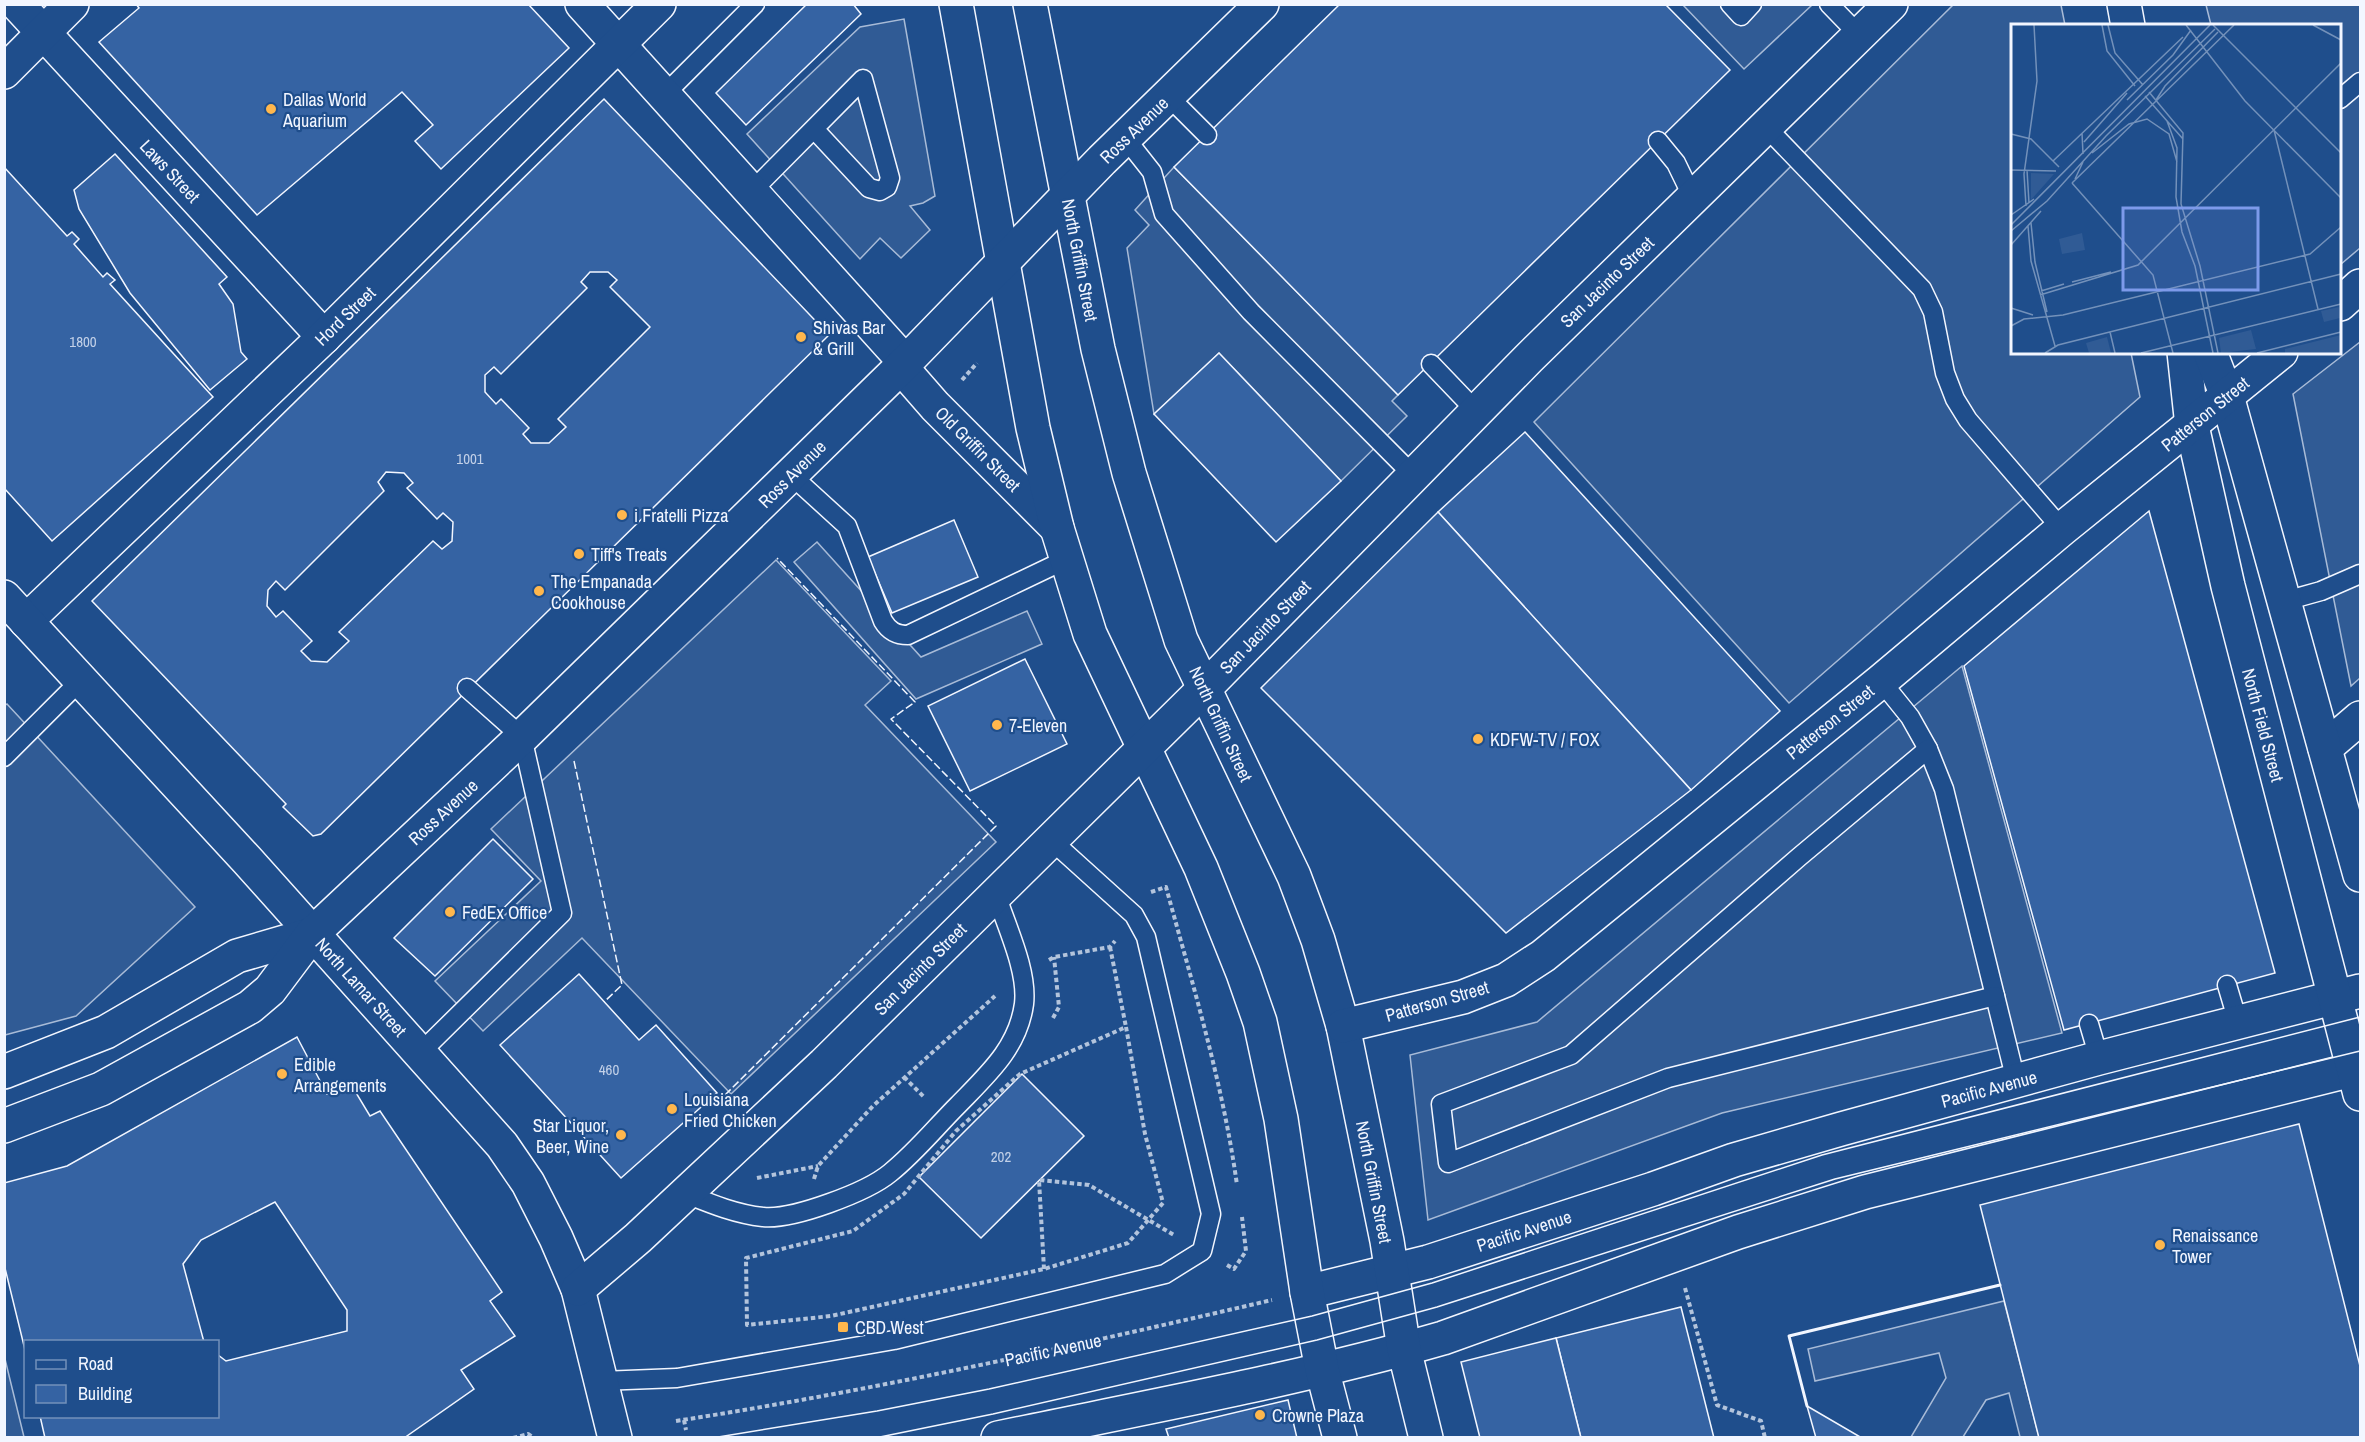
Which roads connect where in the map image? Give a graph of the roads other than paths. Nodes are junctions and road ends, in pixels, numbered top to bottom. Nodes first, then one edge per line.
1 (17, 4) edge
2 (72, 4) edge
3 (582, 4) edge
4 (659, 4) edge
5 (755, 4) edge
6 (956, 4) edge
7 (1030, 4) edge
8 (1262, 4) edge
9 (1730, 4) edge
10 (1752, 4) edge
11 (1829, 4) edge
12 (1891, 4) edge
13 (2124, 4) edge
14 (2128, 24) edge
15 (43, 33) junction
16 (1860, 36) junction
17 (618, 45) junction
18 (4, 72) edge
19 (2361, 82) edge
20 (664, 95) junction
21 (1168, 97) junction
22 (2341, 98) edge
23 (1766, 127) junction
24 (814, 129) junction
25 (1207, 135) dead end
26 (1125, 139) junction
27 (1658, 141) dead end
28 (751, 192) junction
29 (1067, 197) junction
30 (1693, 198) junction
31 (1004, 259) junction
32 (2361, 286) edge
33 (2341, 303) edge
34 (324, 337) junction
35 (2184, 354) edge
36 (2211, 354) edge
37 (2279, 354) edge
38 (903, 364) junction
39 (1431, 364) dead end
40 (2228, 396) junction
41 (1476, 411) junction
42 (2192, 426) junction
43 (791, 475) junction
44 (1413, 475) junction
45 (1057, 528) junction
46 (2062, 529) junction
47 (1067, 559) junction
48 (2361, 574) edge
49 (2285, 601) junction
50 (15, 609) edge
51 (81, 681) junction
52 (1881, 681) junction
53 (467, 688) dead end
54 (1204, 689) junction
55 (2361, 718) edge
56 (522, 737) junction
57 (2325, 748) junction
58 (1143, 749) junction
59 (1928, 749) junction
60 (4, 757) edge
61 (1051, 840) junction
62 (2361, 875) edge
63 (996, 894) junction
64 (312, 934) junction
65 (2228, 986) dead end
66 (2348, 994) edge
67 (1995, 996) junction
68 (2238, 1022) junction
69 (2089, 1024) dead end
70 (1343, 1026) junction
71 (420, 1053) junction
72 (2099, 1058) junction
73 (4, 1072) edge
74 (2358, 1077) edge
75 (2016, 1081) junction
76 (4, 1126) edge
77 (684, 1193) junction
78 (1391, 1272) junction
79 (578, 1289) junction
80 (1307, 1292) junction
81 (1404, 1349) junction
82 (1322, 1369) junction
83 (601, 1382) junction
84 (615, 1437) edge
85 (998, 1437) edge
86 (1340, 1437) edge
87 (1426, 1437) edge

1 - 15 street, Laws Street
2 - 15 street
3 - 17 street
4 - 17 street, Hord Street
5 - 20 lane
6 - 31 street
7 - 29 street, North Griffin Street
8 - 21 street, Ross Avenue
9 - 10 lane
11 - 16 lane
12 - 16 street, San Jacinto Street
13 - 14 street
15 - 18 street
15 - 34 street, Laws Street
16 - 23 street, San Jacinto Street
17 - 20 street
17 - 34 street, Hord Street
19 - 22 lane
20 - 28 street
21 - 25 lane
21 - 26 street, Ross Avenue
23 - 30 street, San Jacinto Street
23 - 46 lane
24 - 24 lane
24 - 28 lane
26 - 29 street, Ross Avenue
26 - 44 lane
27 - 30 lane
28 - 38 street
29 - 31 street, Ross Avenue
29 - 54 street, North Griffin Street
30 - 41 street, San Jacinto Street
31 - 38 street, Ross Avenue
31 - 45 street
32 - 33 street
34 - 50 street, Hord Street
35 - 42 street, North Field Street
36 - 40 street
37 - 40 street, Patterson Street
38 - 43 street, Ross Avenue
38 - 45 street, Old Griffin Street
39 - 41 lane
40 - 42 street, Patterson Street
40 - 49 street
41 - 44 street, San Jacinto Street
42 - 46 street, Patterson Street
42 - 66 street, North Field Street
43 - 47 lane
43 - 56 street, Ross Avenue
44 - 54 street, San Jacinto Street
45 - 47 street
46 - 52 street, Patterson Street
47 - 58 street
48 - 49 lane
49 - 57 street
50 - 51 street, North Lamar Street
51 - 60 lane
51 - 64 street, North Lamar Street
52 - 59 lane
52 - 70 street, Patterson Street
53 - 56 lane
54 - 58 street, San Jacinto Street
54 - 70 street, North Griffin Street
55 - 57 street
56 - 64 street, Ross Avenue
56 - 71 lane
57 - 62 street
58 - 61 street, San Jacinto Street
58 - 80 street
59 - 67 lane
59 - 67 lane
61 - 63 street, San Jacinto Street
61 - 83 lane
63 - 77 street, San Jacinto Street
63 - 77 lane
64 - 71 street, North Lamar Street
64 - 73 street, Ross Avenue
64 - 76 street, Ross Avenue
65 - 68 lane
66 - 68 street, Pacific Avenue
66 - 74 street, North Field Street
67 - 75 lane
68 - 72 street, Pacific Avenue
69 - 72 lane
70 - 78 street, North Griffin Street
71 - 79 street, North Lamar Street
72 - 75 street, Pacific Avenue
74 - 81 street
75 - 78 street, Pacific Avenue
77 - 79 street, San Jacinto Street
78 - 80 street, Pacific Avenue
78 - 81 street, North Griffin Street
79 - 83 street, North Lamar Street
80 - 82 street
81 - 82 street
81 - 87 street, North Griffin Street
82 - 85 street
82 - 86 street
83 - 84 street, North Lamar Street

